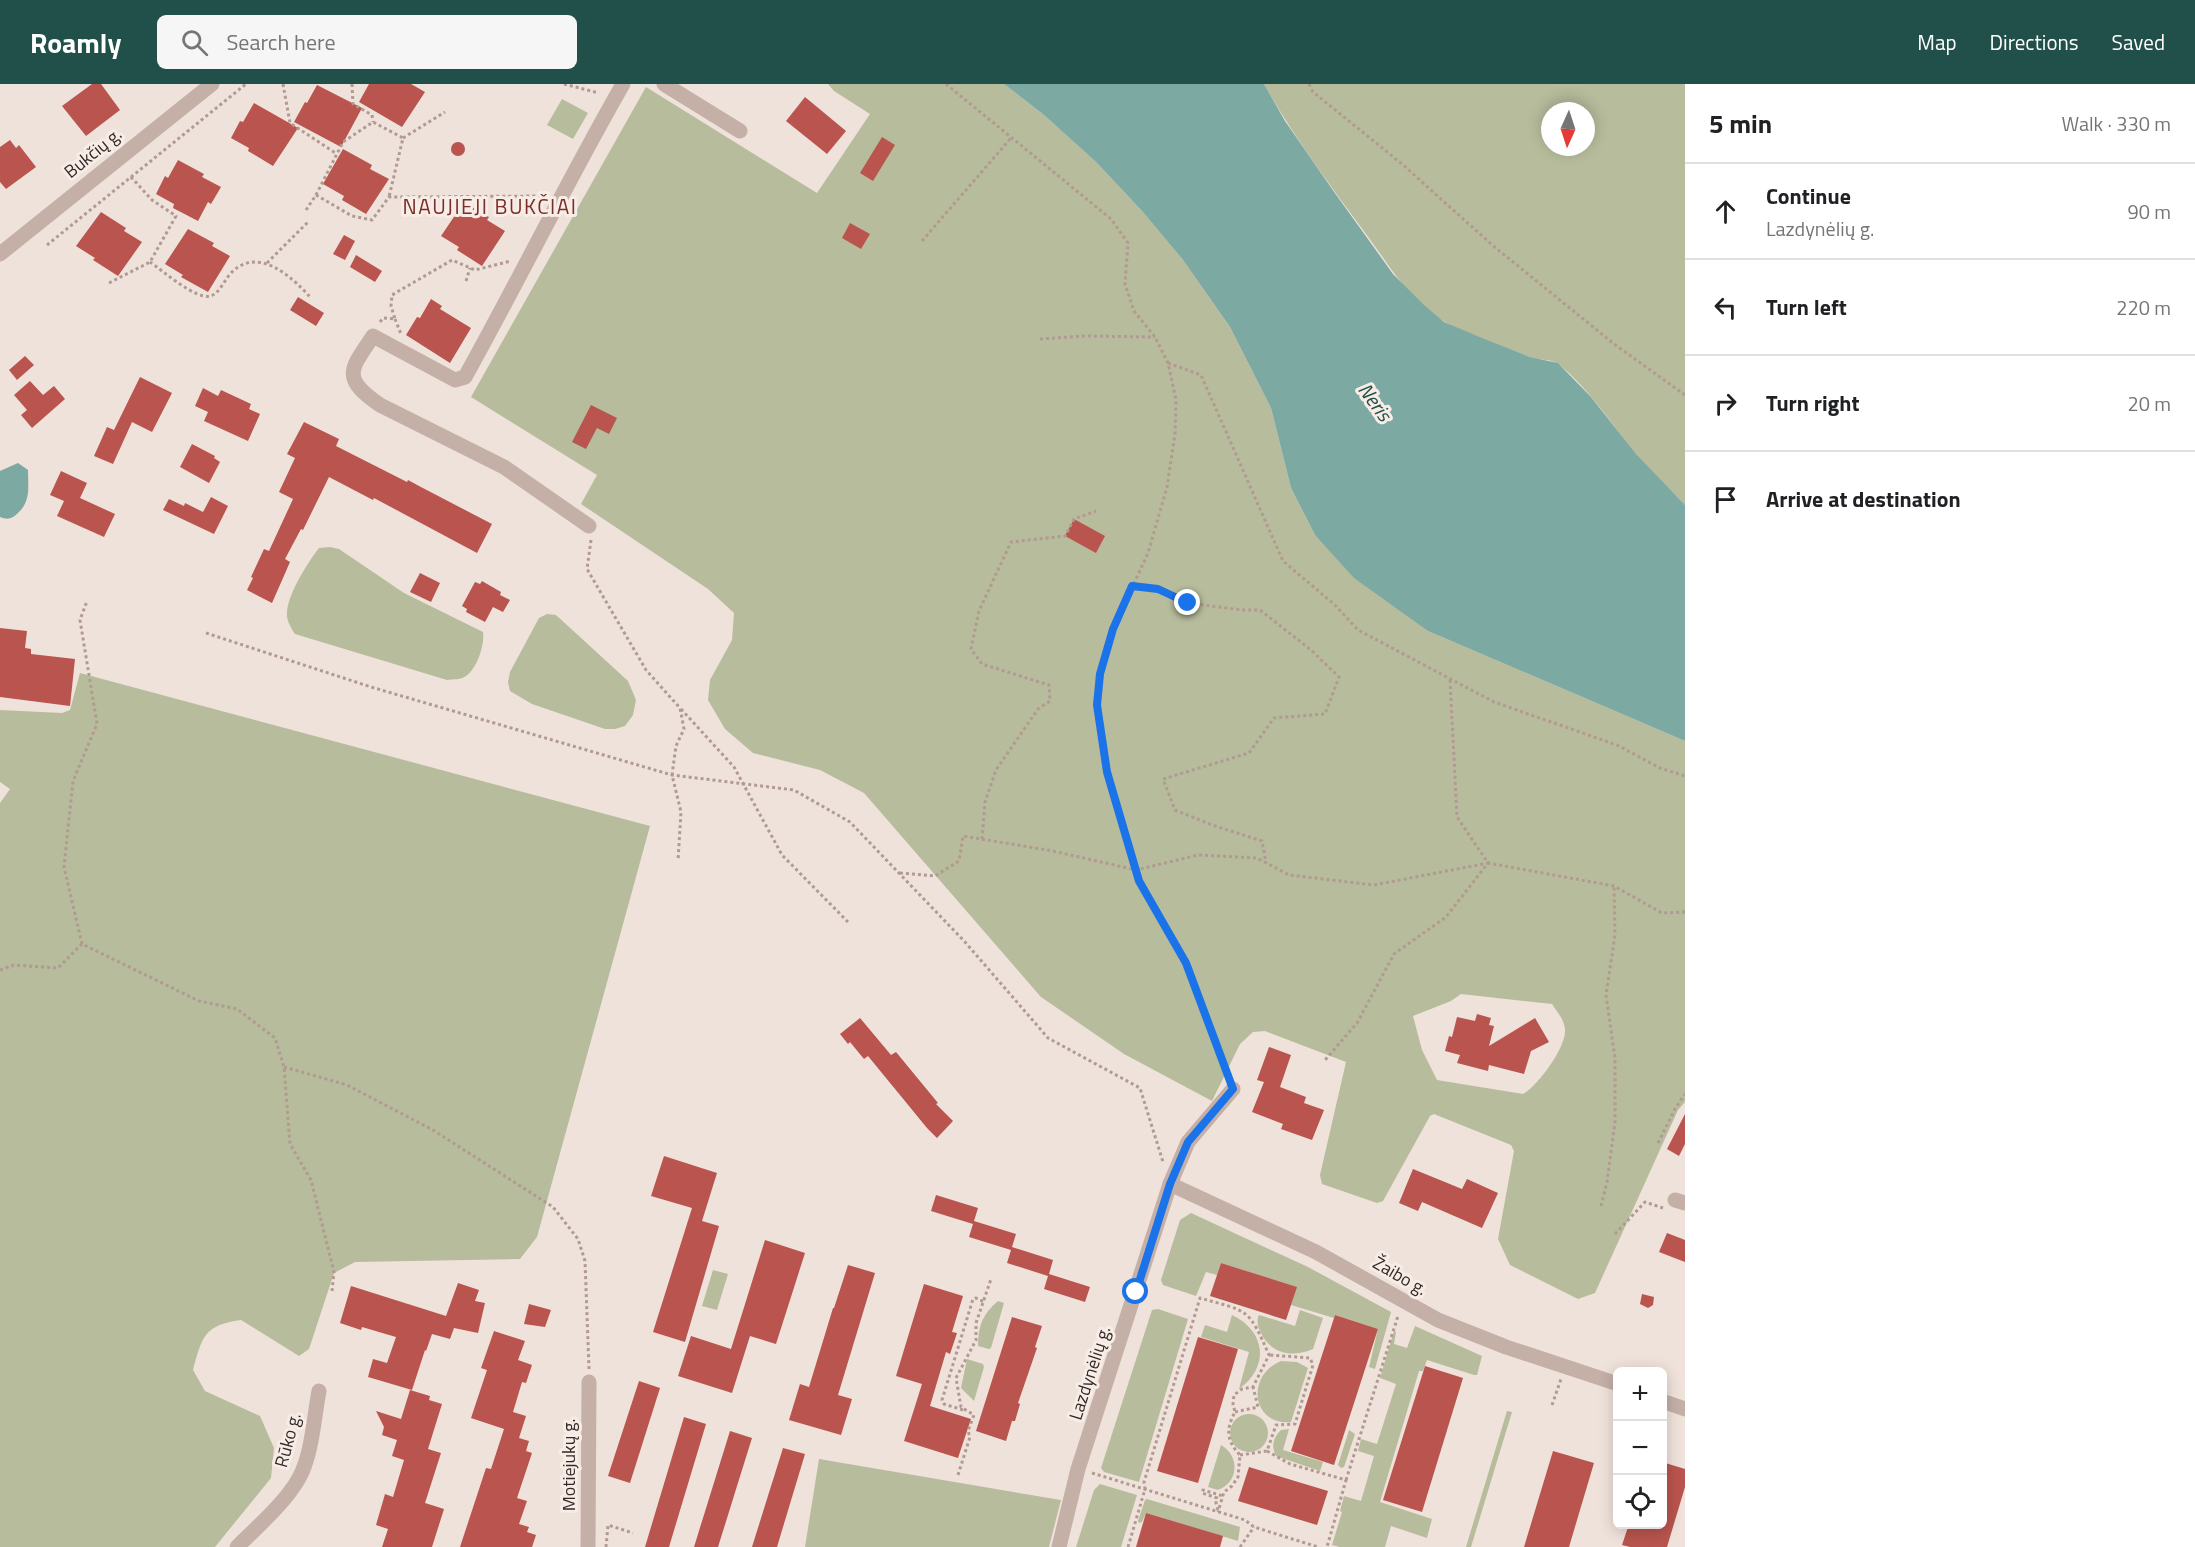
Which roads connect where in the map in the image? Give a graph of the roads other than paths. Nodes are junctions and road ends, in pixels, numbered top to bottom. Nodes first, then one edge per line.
1 (212, 84) edge
2 (664, 84) edge
3 (620, 90) edge
4 (740, 131) dead end
5 (0, 254) edge
6 (589, 526) road end
7 (1233, 1089) road end
8 (1170, 1184) junction
9 (589, 1382) road end
10 (1613, 1383) edge
11 (320, 1391) dead end
12 (1667, 1403) edge
13 (1685, 1409) edge
14 (237, 1547) edge
15 (588, 1547) edge
16 (1059, 1547) edge

1 - 5 street, Bukčių g.
2 - 4 street
3 - 6 street
7 - 8 street, Lazdynėlių g.
8 - 10 street, Žaibo g.
8 - 16 street, Lazdynėlių g.
9 - 15 street, Motiejukų g.
11 - 14 street, Rūko g.
12 - 13 street

